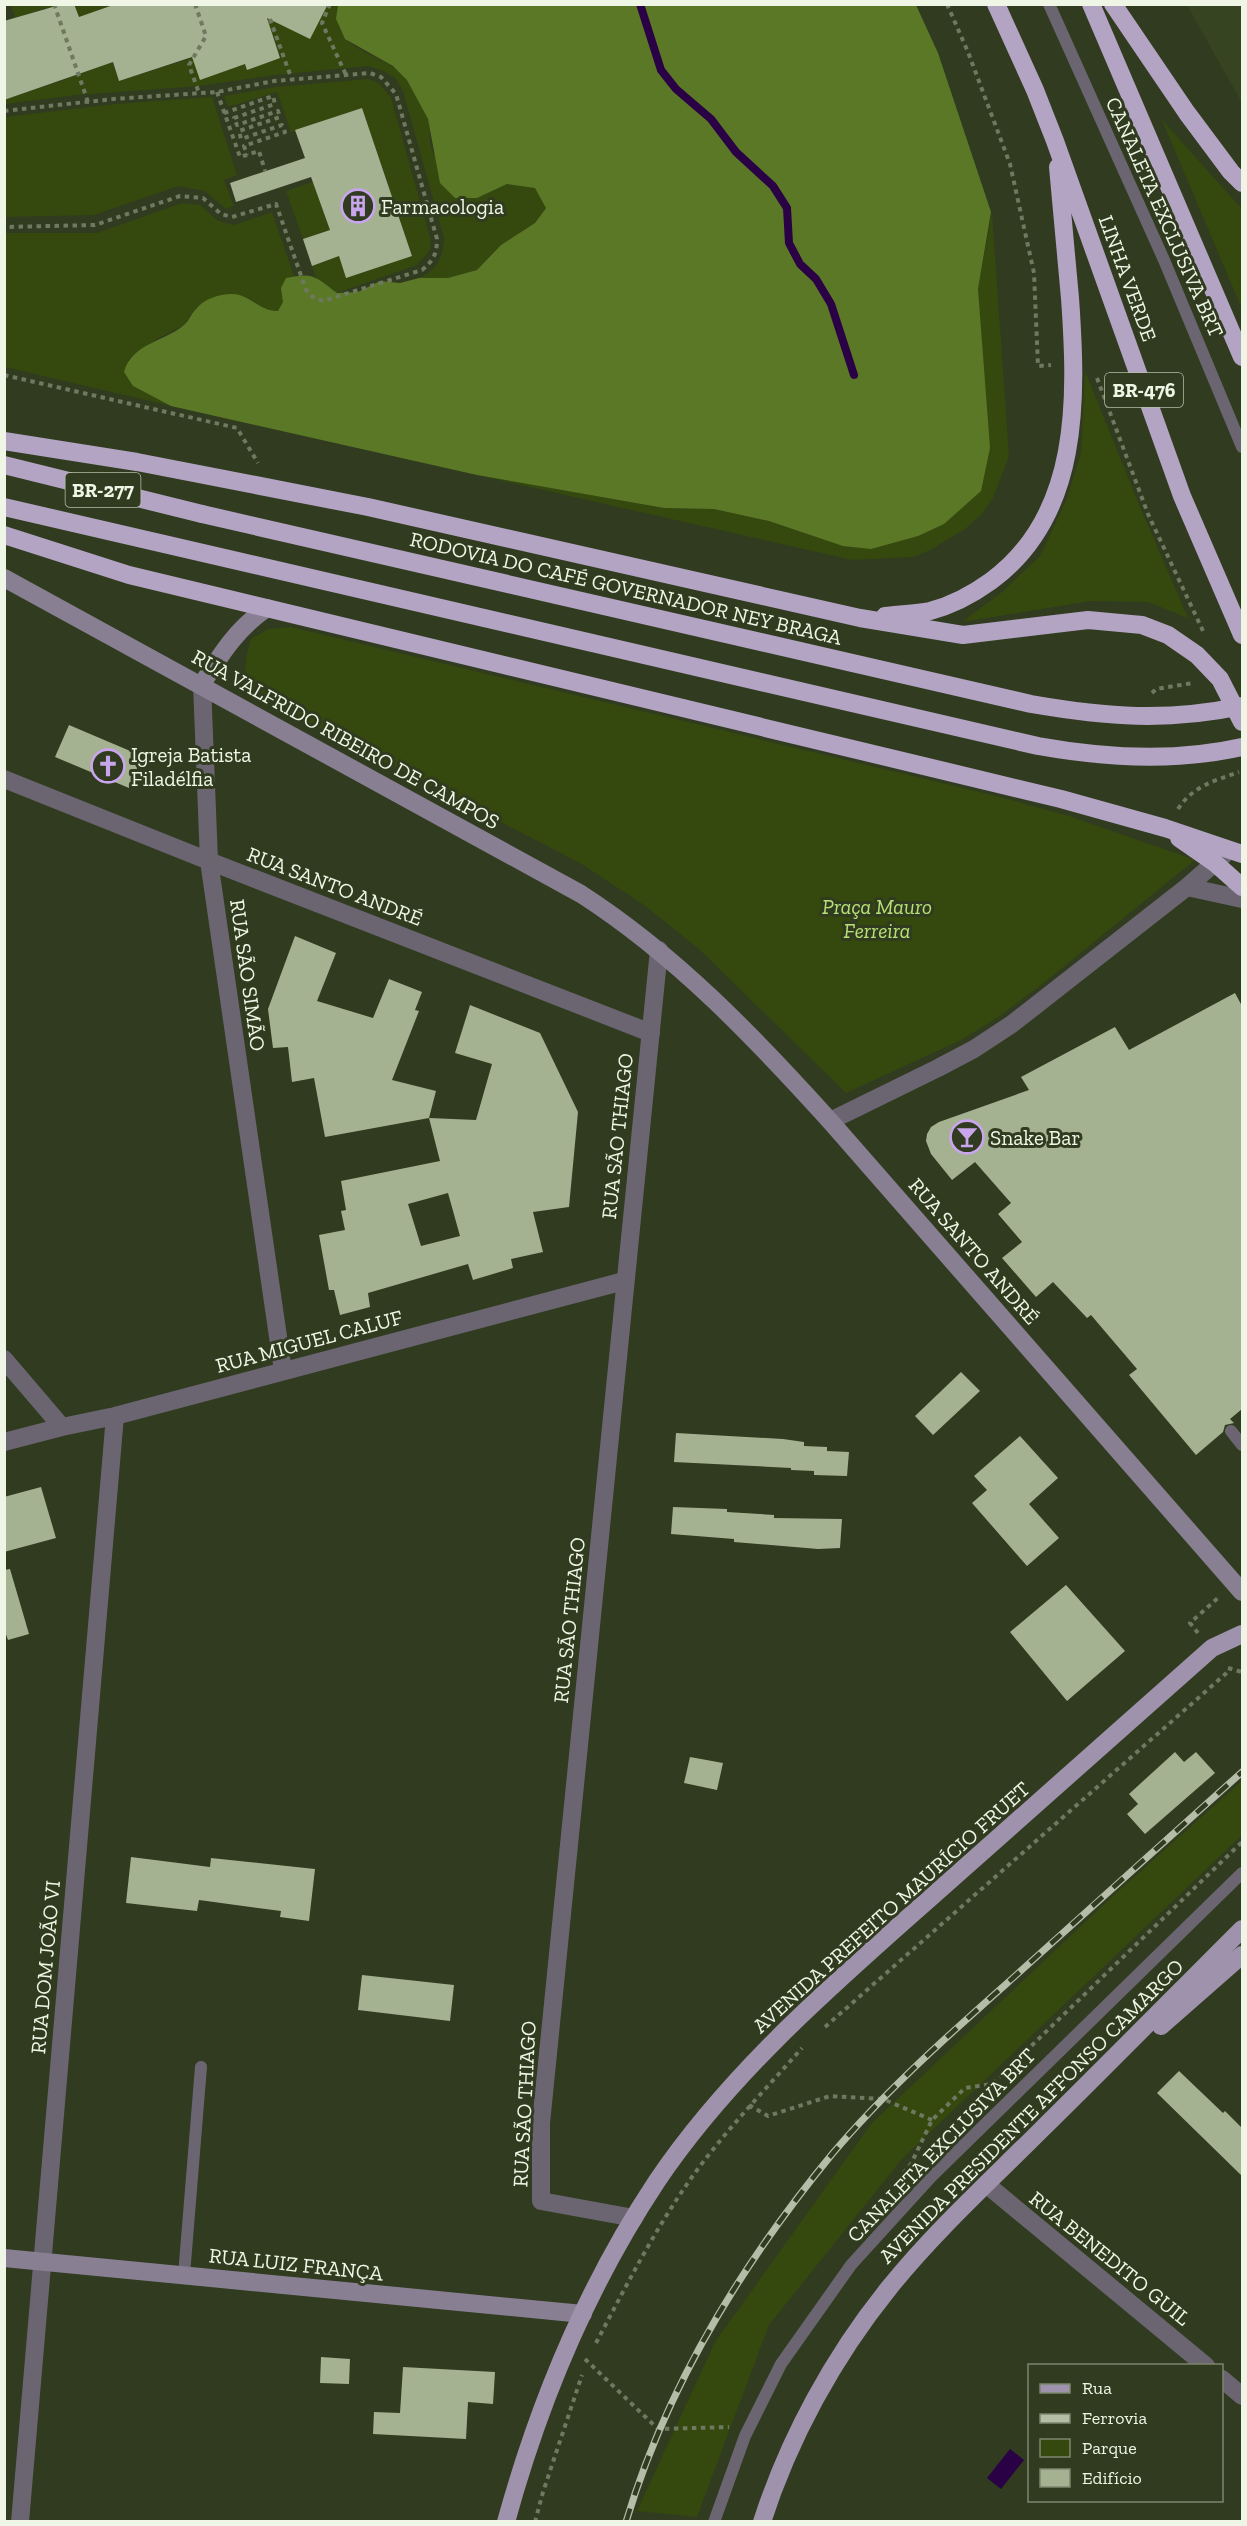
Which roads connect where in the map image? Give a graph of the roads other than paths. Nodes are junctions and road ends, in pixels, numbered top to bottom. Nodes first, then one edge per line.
1 (996, 4) edge
2 (1049, 4) edge
3 (1091, 4) edge
4 (1113, 4) edge
5 (1055, 141) junction
6 (1242, 183) edge
7 (1242, 357) edge
8 (4, 441) edge
9 (1242, 447) edge
10 (4, 465) edge
11 (4, 507) edge
12 (4, 535) edge
13 (4, 578) edge
14 (267, 608) junction
15 (860, 618) junction
16 (1242, 635) edge
17 (202, 684) junction
18 (1242, 706) edge
19 (1242, 722) edge
20 (1242, 747) edge
21 (4, 779) edge
22 (1165, 828) junction
23 (1239, 846) edge
24 (209, 861) junction
25 (1215, 863) junction
26 (1242, 886) edge
27 (1187, 887) junction
28 (1242, 899) edge
29 (659, 950) junction
30 (651, 1033) junction
31 (830, 1121) junction
32 (624, 1281) junction
33 (4, 1359) edge
34 (283, 1371) junction
35 (115, 1416) junction
36 (62, 1427) junction
37 (1230, 1431) dead end
38 (4, 1442) edge
39 (1242, 1445) edge
40 (1242, 1592) edge
41 (1242, 1634) edge
42 (1242, 1873) edge
43 (1242, 1929) edge
44 (1242, 1955) edge
45 (201, 2067) dead end
46 (1037, 2134) junction
47 (986, 2184) junction
48 (634, 2218) junction
49 (4, 2258) edge
50 (43, 2262) junction
51 (184, 2275) junction
52 (583, 2314) junction
53 (1204, 2364) edge
54 (1223, 2381) edge
55 (1242, 2396) edge
56 (20, 2522) edge
57 (506, 2522) edge
58 (714, 2522) edge
59 (762, 2522) edge

1 - 5 highway, LINHA VERDE / BR-476
2 - 9 lane, CANALETA EXCLUSIVA BRT
3 - 7 highway
4 - 6 highway
5 - 15 highway
5 - 16 highway, LINHA VERDE / BR-476
8 - 15 highway
10 - 18 highway, RODOVIA DO CAFÉ GOVERNADOR NEY BRAGA / BR-277, bridge
11 - 20 highway, BR-277
12 - 14 highway
13 - 17 street, RUA VALFRIDO RIBEIRO DE CAMPOS
14 - 17 street
14 - 22 highway
15 - 19 highway
17 - 24 street, RUA SÃO SIMÃO
17 - 29 street, RUA VALFRIDO RIBEIRO DE CAMPOS
21 - 24 street, RUA SANTO ANDRÉ
22 - 23 highway
22 - 25 highway
23 - 25 street
24 - 30 street, RUA SANTO ANDRÉ
24 - 34 street, RUA SÃO SIMÃO
25 - 26 highway
25 - 27 street
27 - 28 street
27 - 31 street
29 - 30 street, RUA SÃO THIAGO
29 - 31 street, RUA SANTO ANDRÉ
30 - 32 street, RUA SÃO THIAGO
31 - 40 street, RUA SANTO ANDRÉ
32 - 34 street, RUA MIGUEL CALUF
32 - 48 street, RUA SÃO THIAGO
33 - 36 street
34 - 35 street, RUA MIGUEL CALUF
35 - 36 street, RUA MIGUEL CALUF
35 - 50 street, RUA DOM JOÃO VI
36 - 38 street, RUA MIGUEL CALUF
37 - 39 lane
41 - 48 main road, AVENIDA PREFEITO MAURÍCIO FRUET
42 - 58 lane, CANALETA EXCLUSIVA BRT
43 - 46 main road, AVENIDA PRESIDENTE AFFONSO CAMARGO
44 - 46 main road
45 - 51 lane
46 - 47 main road, AVENIDA PRESIDENTE AFFONSO CAMARGO
47 - 53 street, RUA BENEDITO GUIL
47 - 59 main road, AVENIDA PRESIDENTE AFFONSO CAMARGO
48 - 52 main road, AVENIDA PREFEITO MAURÍCIO FRUET
49 - 50 street, RUA LUIZ FRANÇA
50 - 51 street, RUA LUIZ FRANÇA
50 - 56 street, RUA DOM JOÃO VI
51 - 52 street, RUA LUIZ FRANÇA
52 - 57 main road, AVENIDA PREFEITO MAURÍCIO FRUET
54 - 55 street

